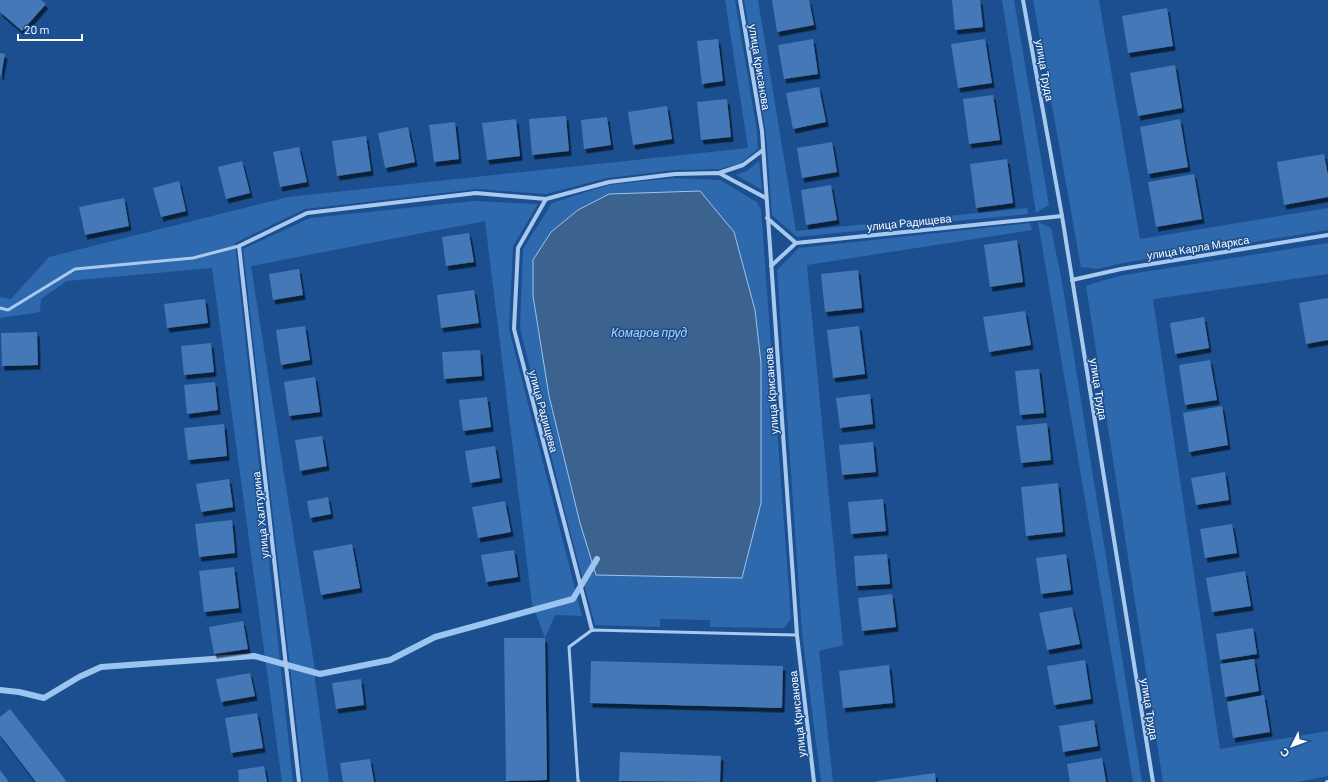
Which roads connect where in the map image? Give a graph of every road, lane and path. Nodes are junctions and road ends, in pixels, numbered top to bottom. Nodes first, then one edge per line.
1 (740, 0) edge
2 (1024, 0) edge
3 (763, 150) junction
4 (719, 173) junction
5 (766, 198) junction
6 (546, 199) junction
7 (1062, 216) junction
8 (767, 218) junction
9 (1328, 236) edge
10 (796, 243) junction
11 (239, 246) junction
12 (771, 266) junction
13 (1072, 280) junction
14 (0, 308) edge
15 (592, 630) junction
16 (798, 635) junction
17 (299, 782) edge
18 (578, 782) edge
19 (814, 782) edge
20 (1153, 782) edge

1 - 3 street, улица Крисанова
2 - 7 street, улица Труда
3 - 4 street
3 - 5 street, улица Крисанова
4 - 5 street
4 - 6 street
5 - 8 street, улица Крисанова
6 - 11 street
6 - 15 street, улица Радищева
7 - 10 street, улица Радищева
7 - 13 street, улица Труда
8 - 10 street
8 - 12 street, улица Крисанова
9 - 13 street, улица Карла Маркса
10 - 12 street
11 - 14 lane
11 - 17 street, улица Халтурина
12 - 16 street, улица Крисанова
13 - 20 street, улица Труда
15 - 16 lane
15 - 18 lane
16 - 19 street, улица Крисанова

